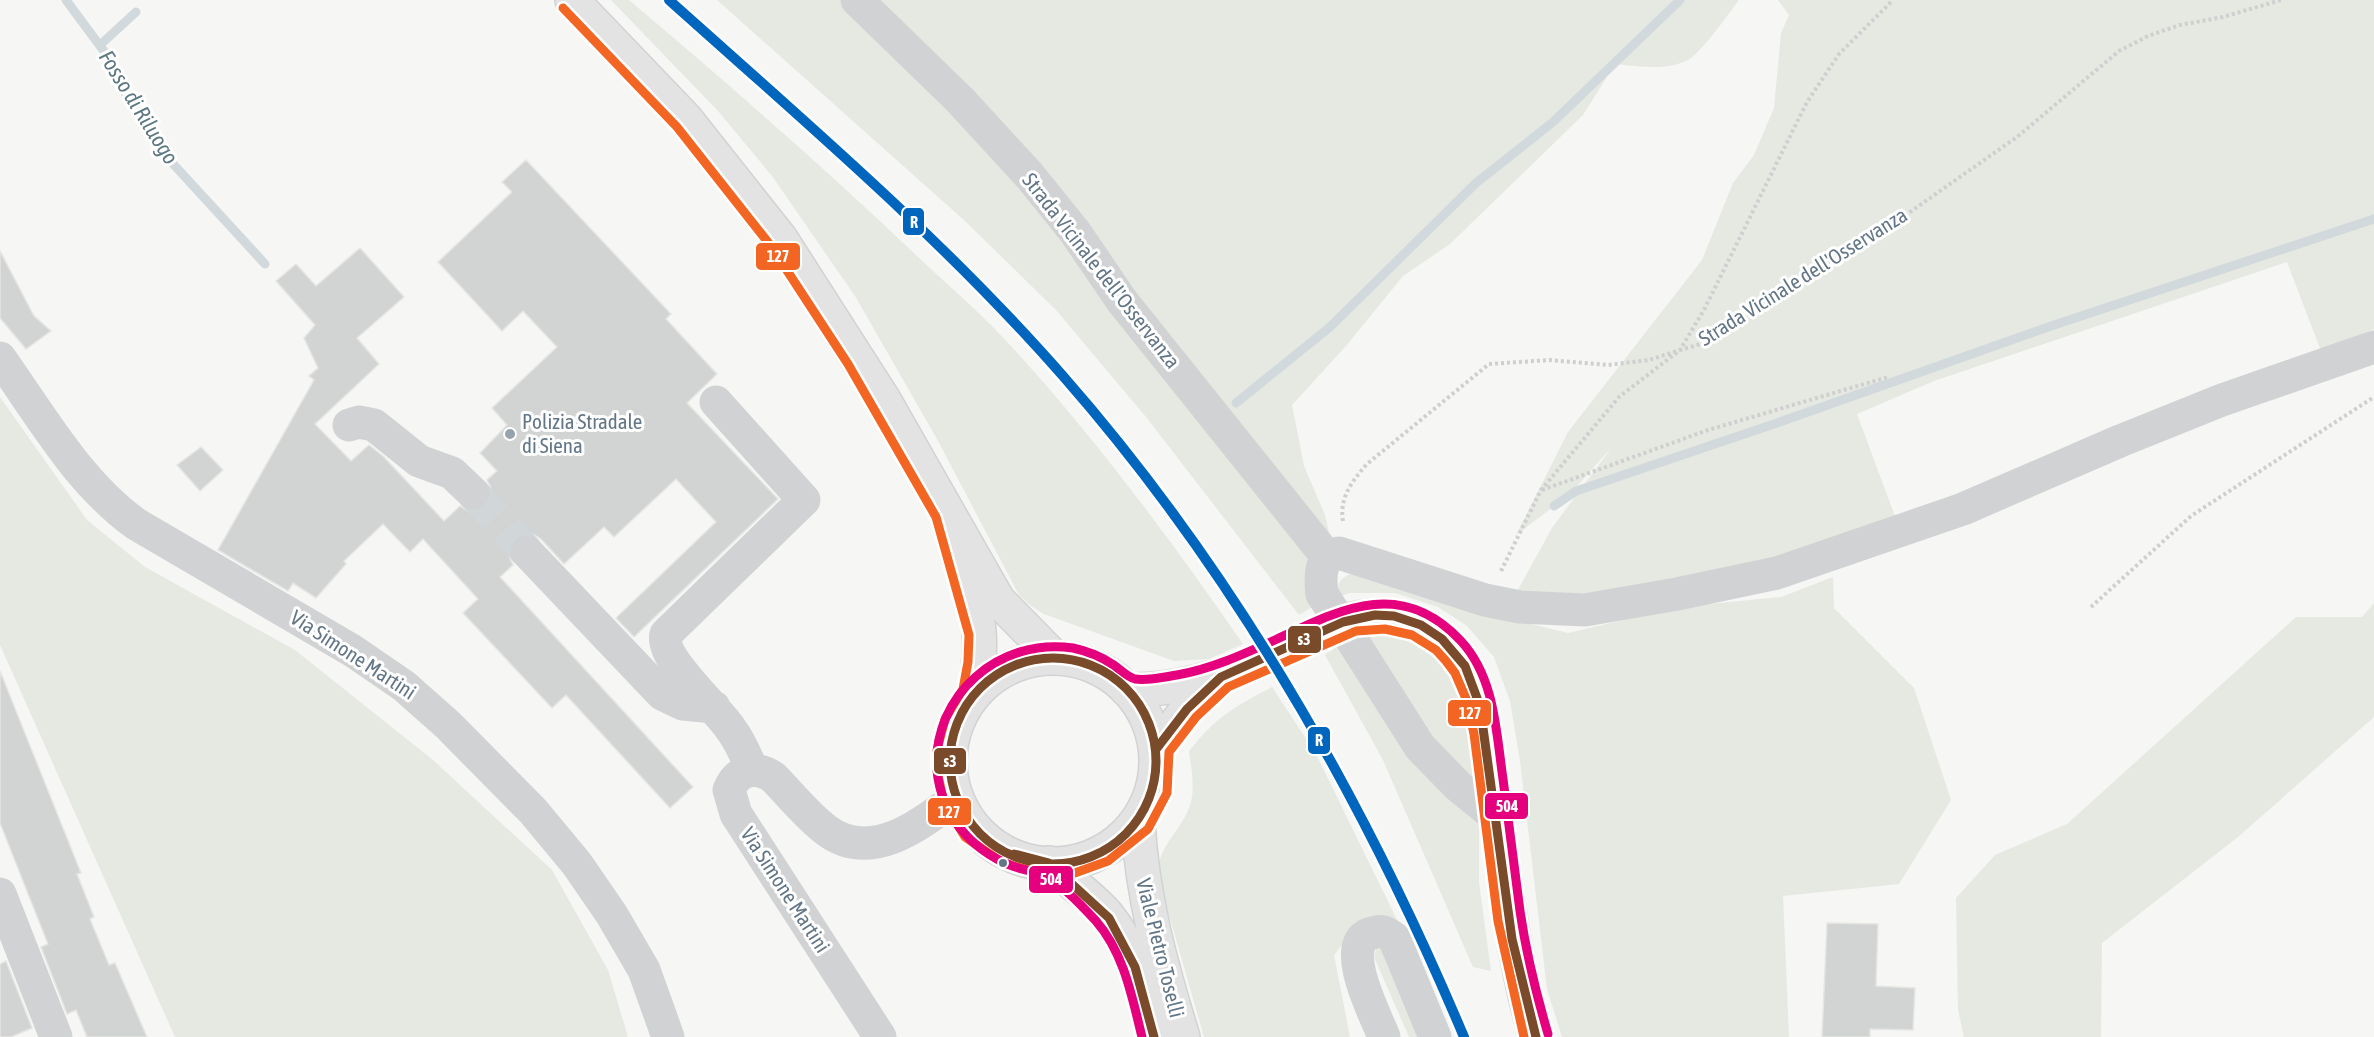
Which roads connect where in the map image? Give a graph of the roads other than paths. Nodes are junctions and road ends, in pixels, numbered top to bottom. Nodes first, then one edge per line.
1 (572, 0) edge
2 (857, 0) edge
3 (2374, 347) edge
4 (0, 358) edge
5 (716, 402) dead end
6 (349, 425) dead end
7 (473, 493) tunnel mouth
8 (947, 512) junction
9 (527, 552) tunnel mouth
10 (1338, 556) junction
11 (1055, 658) junction
12 (1221, 677) junction
13 (1127, 690) junction
14 (974, 693) junction
15 (714, 706) junction
16 (1157, 748) junction
17 (752, 770) junction
18 (955, 798) junction
19 (1496, 816) junction
20 (1138, 822) junction
21 (1049, 863) junction
22 (0, 894) edge
23 (56, 1037) edge
24 (668, 1037) edge
25 (880, 1037) edge
26 (1154, 1037) edge
27 (1183, 1037) edge
28 (1384, 1037) edge
29 (1435, 1037) edge
30 (1536, 1037) edge

1 - 8 main road, Viale Pietro Toselli
2 - 10 street, Strada Vicinale dell'Osservanza
3 - 10 street
4 - 24 street, Via Simone Martini
5 - 15 street
6 - 7 street
8 - 11 main road, Viale Pietro Toselli
8 - 14 main road, Viale Pietro Toselli
9 - 15 street
10 - 19 street, bridge
11 - 13 main road, Viale Pietro Toselli
11 - 14 main road, Viale Pietro Toselli
12 - 13 main road
12 - 16 main road
12 - 19 main road
13 - 16 main road, Viale Pietro Toselli
14 - 18 main road, Viale Pietro Toselli
15 - 17 street
16 - 20 main road, Viale Pietro Toselli
17 - 18 street
17 - 25 street, Via Simone Martini
18 - 21 main road, Viale Pietro Toselli
19 - 30 main road
20 - 21 main road, Viale Pietro Toselli
20 - 27 main road, Viale Pietro Toselli
21 - 26 main road, Viale Pietro Toselli
22 - 23 street
28 - 29 street

